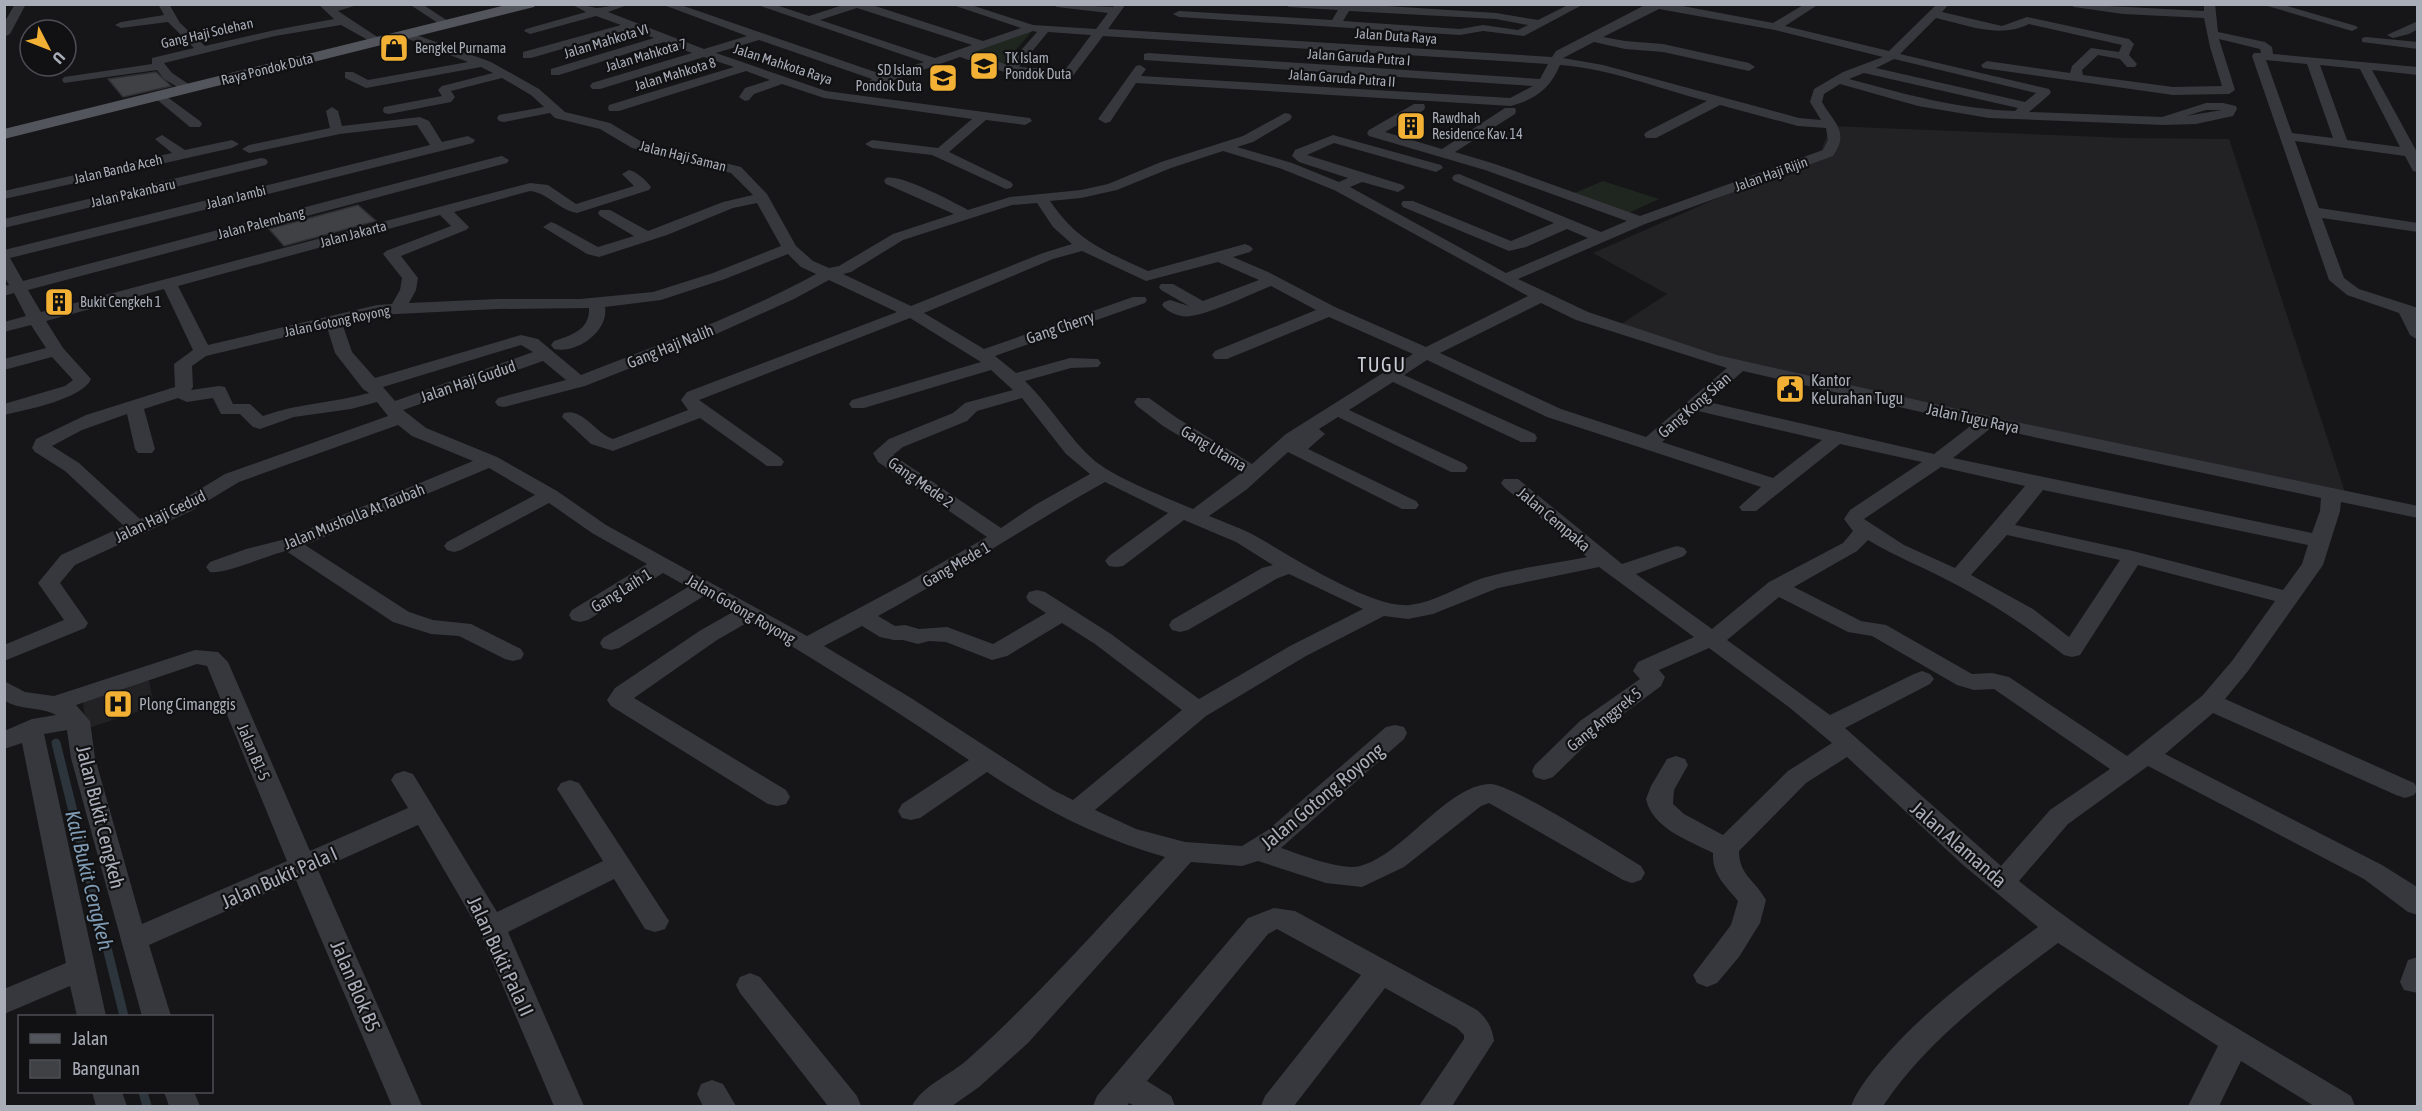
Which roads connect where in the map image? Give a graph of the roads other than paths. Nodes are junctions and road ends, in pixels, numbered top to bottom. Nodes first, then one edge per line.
1 (21, 4) edge
2 (163, 4) edge
3 (355, 4) edge
4 (414, 4) edge
5 (576, 4) edge
6 (625, 4) edge
7 (666, 4) edge
8 (760, 4) edge
9 (955, 4) edge
10 (1057, 4) edge
11 (1290, 4) edge
12 (1515, 4) edge
13 (1579, 4) edge
14 (1814, 4) edge
15 (1944, 4) edge
16 (2074, 4) edge
17 (2266, 4) edge
18 (2307, 4) edge
19 (857, 5) edge
20 (1657, 5) edge
21 (516, 6) edge
22 (326, 7) edge
23 (1372, 7) edge
24 (1006, 8) dead end
25 (1119, 8) edge
26 (1345, 8) junction
27 (1182, 9) edge
28 (2210, 10) edge
29 (1399, 11) junction
30 (2041, 11) dead end
31 (2332, 12) dead end
32 (595, 13) junction
33 (988, 14) junction
34 (1934, 14) junction
35 (1496, 16) junction
36 (170, 18) junction
37 (802, 18) junction
38 (2027, 20) junction
39 (342, 21) junction
40 (821, 24) junction
41 (1336, 24) junction
42 (1540, 24) junction
43 (2418, 24) edge
44 (121, 25) dead end
45 (448, 25) junction
46 (630, 26) junction
47 (1363, 26) junction
48 (1775, 27) junction
49 (1032, 28) junction
50 (1395, 28) junction
51 (2352, 28) dead end
52 (1045, 29) junction
53 (530, 31) dead end
54 (745, 32) junction
55 (1101, 32) junction
56 (4, 34) edge
57 (407, 35) junction
58 (2214, 35) junction
59 (2393, 35) dead end
60 (1164, 36) junction
61 (666, 38) junction
62 (765, 38) junction
63 (1593, 38) junction
64 (379, 42) junction
65 (983, 45) junction
66 (1901, 46) junction
67 (2418, 46) edge
68 (1355, 48) junction
69 (202, 49) junction
70 (959, 52) junction
71 (704, 53) junction
72 (527, 55) dead end
73 (1892, 56) junction
74 (2268, 56) junction
75 (1149, 57) junction
76 (2418, 57) edge
77 (934, 61) junction
78 (1554, 61) junction
79 (2312, 61) junction
80 (484, 63) junction
81 (160, 66) junction
82 (2364, 66) junction
83 (1749, 67) dead end
84 (745, 68) junction
85 (1864, 69) junction
86 (1010, 70) junction
87 (1348, 71) junction
88 (2418, 71) edge
89 (555, 72) dead end
90 (504, 74) junction
91 (349, 75) dead end
92 (2077, 77) junction
93 (883, 79) junction
94 (1133, 79) junction
95 (68, 80) dead end
96 (781, 80) junction
97 (1839, 80) junction
98 (1543, 83) junction
99 (596, 86) dead end
100 (186, 88) junction
101 (1962, 90) junction
102 (1339, 93) junction
103 (159, 95) junction
104 (745, 97) dead end
105 (840, 98) junction
106 (1719, 100) junction
107 (1419, 107) dead end
108 (1942, 107) junction
109 (614, 108) dead end
110 (552, 109) junction
111 (389, 110) dead end
112 (2025, 110) junction
113 (332, 111) dead end
114 (1510, 111) dead end
115 (983, 116) junction
116 (1285, 117) dead end
117 (504, 118) dead end
118 (1105, 119) dead end
119 (1024, 121) dead end
120 (2164, 121) dead end
121 (195, 124) dead end
122 (1831, 125) junction
123 (340, 130) junction
124 (4, 134) edge
125 (1651, 135) dead end
126 (2285, 136) junction
127 (162, 139) dead end
128 (468, 140) dead end
129 (872, 144) dead end
130 (2342, 144) junction
131 (242, 146) junction
132 (438, 147) junction
133 (1224, 147) junction
134 (940, 153) junction
135 (1445, 153) junction
136 (183, 155) junction
137 (2414, 159) edge
138 (502, 160) dead end
139 (261, 162) junction
140 (1436, 168) dead end
141 (629, 174) dead end
142 (1361, 177) junction
143 (1459, 178) dead end
144 (891, 181) dead end
145 (285, 185) junction
146 (1006, 185) dead end
147 (1338, 187) junction
148 (1398, 188) dead end
149 (4, 195) edge
150 (361, 197) junction
151 (762, 197) junction
152 (1042, 200) junction
153 (1408, 204) dead end
154 (312, 210) junction
155 (442, 210) junction
156 (2314, 212) junction
157 (605, 213) dead end
158 (967, 215) junction
159 (1640, 221) junction
160 (1567, 223) junction
161 (4, 224) edge
162 (393, 224) junction
163 (249, 227) junction
164 (551, 227) dead end
165 (2418, 228) edge
166 (647, 237) junction
167 (1600, 237) junction
168 (1083, 246) junction
169 (790, 248) junction
170 (1245, 249) dead end
171 (278, 254) junction
172 (4, 255) edge
173 (1219, 257) junction
174 (4, 260) edge
175 (830, 273) junction
176 (1505, 279) junction
177 (1270, 281) junction
178 (169, 283) junction
179 (1167, 287) dead end
180 (13, 289) edge
181 (1540, 297) junction
182 (1139, 300) dead end
183 (596, 303) junction
184 (1170, 305) dead end
185 (398, 308) junction
186 (1202, 308) junction
187 (1329, 311) junction
188 (912, 312) junction
189 (2413, 313) edge
190 (36, 319) junction
191 (333, 320) junction
192 (4, 327) edge
193 (2418, 335) edge
194 (553, 350) junction
195 (56, 351) junction
196 (202, 351) junction
197 (1426, 353) junction
198 (1221, 355) dead end
199 (988, 360) junction
200 (1092, 363) dead end
201 (4, 365) edge
202 (1739, 366) junction
203 (1400, 379) junction
204 (579, 382) junction
205 (1019, 386) junction
206 (181, 391) junction
207 (385, 402) junction
208 (504, 402) dead end
209 (1143, 402) dead end
210 (858, 404) dead end
211 (1695, 405) junction
212 (134, 406) junction
213 (4, 410) edge
214 (702, 411) junction
215 (1347, 415) junction
216 (571, 417) dead end
217 (1988, 422) junction
218 (1837, 437) junction
219 (1528, 438) dead end
220 (1650, 443) junction
221 (145, 448) dead end
222 (1938, 460) junction
223 (490, 461) junction
224 (774, 462) dead end
225 (1458, 468) dead end
226 (1254, 471) junction
227 (1103, 475) junction
228 (1511, 483) dead end
229 (2038, 483) junction
230 (1777, 486) junction
231 (2331, 494) junction
232 (550, 495) junction
233 (1409, 505) dead end
234 (1749, 507) dead end
235 (2418, 512) edge
236 (1189, 515) junction
237 (1861, 527) junction
238 (138, 528) junction
239 (2002, 528) junction
240 (1001, 537) junction
241 (2320, 541) junction
242 (289, 544) junction
243 (454, 546) dead end
244 (1677, 552) dead end
245 (2133, 557) junction
246 (1116, 561) dead end
247 (1607, 562) junction
248 (662, 564) junction
249 (1290, 566) junction
250 (217, 567) dead end
251 (1958, 577) junction
252 (703, 587) junction
253 (1777, 587) junction
254 (1037, 597) dead end
255 (2288, 598) junction
256 (1381, 609) junction
257 (749, 612) junction
258 (1062, 613) junction
259 (580, 615) dead end
260 (862, 616) junction
261 (1180, 625) dead end
262 (1713, 638) junction
263 (611, 643) dead end
264 (805, 647) junction
265 (4, 654) edge
266 (513, 654) dead end
267 (1922, 679) dead end
268 (12, 694) edge
269 (2210, 702) junction
270 (1198, 710) junction
271 (42, 720) junction
272 (1828, 726) junction
273 (1395, 733) dead end
274 (4, 741) edge
275 (1850, 744) junction
276 (988, 759) junction
277 (2138, 762) junction
278 (1676, 765) dead end
279 (1544, 771) dead end
280 (404, 780) dead end
281 (570, 789) dead end
282 (2405, 789) dead end
283 (777, 797) dead end
284 (911, 811) dead end
285 (424, 812) junction
286 (1074, 813) junction
287 (1726, 848) junction
288 (1258, 851) junction
289 (1185, 852) junction
290 (305, 866) junction
291 (619, 866) junction
292 (1632, 873) dead end
293 (2003, 882) junction
294 (2418, 904) edge
295 (655, 921) dead end
296 (492, 927) junction
297 (2058, 928) junction
298 (133, 940) junction
299 (81, 969) junction
300 (1380, 972) junction
301 (1707, 975) dead end
302 (750, 985) dead end
303 (4, 1002) edge
304 (91, 1015) edge
305 (155, 1015) edge
306 (2236, 1041) junction
307 (1117, 1095) edge
308 (407, 1107) edge
309 (569, 1107) edge
310 (846, 1107) edge
311 (928, 1107) edge
312 (1160, 1107) edge
313 (1276, 1107) edge
314 (1435, 1107) edge
315 (1866, 1107) edge
316 (2203, 1107) edge
317 (2340, 1107) edge

1 - 56 street
2 - 36 street
3 - 22 street
4 - 45 street
5 - 32 street, Jalan Mahkota Raya
6 - 32 street
7 - 54 street
8 - 37 street
9 - 33 street, Jalan Duta Raya
10 - 25 street
11 - 26 street
12 - 35 street
13 - 42 street
14 - 48 street
15 - 34 street
16 - 28 street
17 - 51 street
18 - 31 street
19 - 37 street
19 - 65 street
20 - 48 street
20 - 63 street
21 - 45 main road, Raya Pondok Duta
22 - 39 street
23 - 26 street
23 - 29 street
24 - 33 street
25 - 55 street
26 - 41 street
27 - 41 street
27 - 60 street
28 - 58 street
29 - 35 street
29 - 50 street
30 - 38 street
32 - 46 street, Jalan Mahkota Raya
32 - 53 street
33 - 49 street, Jalan Duta Raya
34 - 38 street
34 - 66 street
35 - 42 street
36 - 44 street
36 - 69 street
37 - 40 street
37 - 54 street
38 - 92 street
39 - 64 street
39 - 69 street, Gang Haji Solehan
40 - 62 street, Jalan Mahkota 7
40 - 77 street
41 - 47 street
42 - 50 street
43 - 59 street
45 - 57 main road, Raya Pondok Duta
46 - 61 street, Jalan Mahkota Raya
46 - 72 street
47 - 50 street
47 - 68 street
48 - 73 street
49 - 52 street, Jalan Duta Raya
49 - 65 street
52 - 55 street, Jalan Duta Raya
52 - 86 street
54 - 62 street
55 - 60 street, Jalan Duta Raya
55 - 86 street
57 - 64 main road, Raya Pondok Duta
57 - 80 street, Jalan Haji Saman
58 - 74 street
58 - 92 street
60 - 68 street, Jalan Duta Raya
60 - 75 street
61 - 71 street, Jalan Mahkota Raya
61 - 89 street, Jalan Mahkota VI
62 - 71 street, Jalan Mahkota 7
62 - 93 street
63 - 78 street
63 - 83 street
64 - 100 main road, Raya Pondok Duta
65 - 70 street
66 - 73 street
66 - 92 street
67 - 76 street
68 - 78 street, Jalan Duta Raya
68 - 87 street
69 - 81 street, Gang Haji Solehan
70 - 77 street
70 - 86 street
71 - 84 street, Jalan Mahkota Raya
71 - 99 street, Jalan Mahkota 7
73 - 85 street
73 - 112 street
74 - 79 street
74 - 126 street
75 - 87 street, Jalan Garuda Putra I
75 - 94 street
77 - 93 street
78 - 98 street
78 - 106 street, Jalan Duta Raya
79 - 82 street
79 - 130 street
80 - 90 street, Jalan Haji Saman
80 - 91 street
81 - 95 street
81 - 100 street, Gang Haji Solehan
82 - 88 street
82 - 137 street
84 - 96 street, Jalan Mahkota Raya
84 - 109 street, Jalan Mahkota 8
85 - 97 street
85 - 101 street
87 - 98 street, Jalan Garuda Putra I
87 - 102 street
90 - 110 street, Jalan Haji Saman
90 - 111 street
93 - 105 street
94 - 102 street, Jalan Garuda Putra II
94 - 118 street
96 - 104 street
96 - 105 street, Jalan Mahkota Raya
97 - 108 street
97 - 122 street
98 - 102 street, Jalan Garuda Putra II
100 - 103 main road, Raya Pondok Duta
101 - 108 street
101 - 112 street
103 - 121 street
103 - 124 main road, Raya Pondok Duta
105 - 115 street, Jalan Mahkota Raya
106 - 122 street, Jalan Duta Raya
106 - 125 street
107 - 135 street
108 - 112 street
110 - 117 street
110 - 151 street, Jalan Haji Saman
112 - 120 street
113 - 123 street
114 - 135 street
115 - 119 street, Jalan Mahkota Raya
115 - 134 street
116 - 133 street, Gang Haji Nalih
122 - 159 street, Jalan Haji Rijin
123 - 131 street, Jalan Banda Aceh
123 - 132 street, Jalan Banda Aceh
126 - 130 street
126 - 156 street
127 - 136 street
128 - 132 street, Jalan Jambi
129 - 134 street
130 - 137 street
131 - 136 street, Jalan Banda Aceh
131 - 139 street
132 - 145 street, Jalan Jambi
133 - 147 street, Jalan Tugu Raya
133 - 152 street, Gang Haji Nalih
134 - 146 street
135 - 159 street
136 - 149 street, Jalan Banda Aceh
138 - 150 street, Jalan Palembang
139 - 145 street
139 - 161 street, Jalan Pakanbaru
140 - 142 street
141 - 155 street, Jalan Jakarta
142 - 147 street
142 - 148 street
143 - 160 street
144 - 158 street
145 - 154 street
145 - 172 street, Jalan Jambi
147 - 176 street, Jalan Tugu Raya
150 - 154 street, Jalan Palembang
150 - 162 street
151 - 166 street
151 - 169 street, Jalan Haji Saman
152 - 158 street, Gang Haji Nalih
152 - 168 street
153 - 160 street
154 - 163 street, Jalan Palembang
155 - 162 street, Jalan Jakarta
155 - 185 street
156 - 165 street
156 - 189 street
157 - 166 street
158 - 175 street, Gang Haji Nalih
159 - 167 street, Jalan Haji Rijin
160 - 167 street
162 - 171 street, Jalan Jakarta
163 - 171 street
163 - 180 street, Jalan Palembang
164 - 166 street
167 - 176 street, Jalan Haji Rijin
168 - 173 street
168 - 188 street
169 - 175 street, Jalan Haji Saman
169 - 183 street, Jalan Gotong Royong
170 - 173 street
171 - 178 street, Jalan Jakarta
173 - 177 street
174 - 180 street
175 - 188 street, Jalan Haji Saman
175 - 204 street, Gang Haji Nalih
176 - 181 street, Jalan Tugu Raya
177 - 186 street
177 - 187 street
178 - 190 street, Jalan Jakarta
178 - 196 street
179 - 186 street
180 - 190 street
181 - 197 street
181 - 202 street, Jalan Tugu Raya
182 - 199 street, Gang Cherry
183 - 185 street, Jalan Gotong Royong
183 - 194 street, Jalan Haji Gudud
184 - 186 street
185 - 191 street, Jalan Gotong Royong
187 - 197 street
187 - 198 street
188 - 199 street, Jalan Haji Saman
188 - 214 street
189 - 193 street
190 - 192 street, Jalan Jakarta
190 - 195 street
191 - 196 street, Jalan Gotong Royong
191 - 207 street, Jalan Gotong Royong
194 - 204 street
194 - 207 street, Jalan Haji Gudud
194 - 207 street
195 - 201 street
195 - 213 street
196 - 206 street
197 - 203 street
197 - 220 street
197 - 226 street
199 - 205 street, Jalan Haji Saman
199 - 210 street, Gang Cherry
200 - 205 street
202 - 211 street, Gang Kong Sian
202 - 217 street, Jalan Tugu Raya
203 - 215 street
203 - 219 street
204 - 208 street, Gang Haji Nalih
205 - 227 street, Jalan Haji Saman
205 - 240 street, Gang Mede 2
206 - 207 street
206 - 212 street
207 - 223 street, Jalan Gotong Royong
207 - 238 street, Jalan Haji Gedud
209 - 226 street, Gang Utama
211 - 218 street
211 - 220 street, Gang Kong Sian
212 - 221 street
212 - 238 street
214 - 216 street
214 - 224 street
215 - 225 street
215 - 233 street
217 - 222 street
217 - 231 street, Jalan Tugu Raya
218 - 222 street
218 - 230 street
220 - 230 street
222 - 229 street
222 - 237 street
223 - 232 street, Jalan Gotong Royong
223 - 242 street, Jalan Musholla At Taubah
226 - 236 street, Gang Utama
227 - 236 street, Jalan Haji Saman
227 - 240 street, Gang Mede 1
228 - 247 street, Jalan Cempaka
229 - 239 street
229 - 241 street
230 - 234 street
231 - 235 street, Jalan Tugu Raya
231 - 241 street
232 - 243 street
232 - 248 street, Jalan Gotong Royong
236 - 246 street, Gang Utama
236 - 249 street, Jalan Haji Saman
237 - 251 street
237 - 253 street
238 - 265 street, Jalan Haji Gedud
239 - 245 street
239 - 251 street
240 - 260 street, Gang Mede 1
241 - 255 street
242 - 250 street, Jalan Musholla At Taubah
242 - 266 street
244 - 247 street
245 - 251 street
245 - 255 street
247 - 256 street
247 - 262 street, Jalan Alamanda
248 - 252 street, Jalan Gotong Royong
248 - 259 street, Gang Laih 1
249 - 256 street, Jalan Haji Saman
249 - 261 street
252 - 257 street, Jalan Gotong Royong
252 - 263 street
253 - 262 street
253 - 277 street
254 - 258 street
255 - 269 street
256 - 270 street
257 - 264 street, Jalan Gotong Royong
257 - 283 street
258 - 260 street
258 - 270 street
260 - 264 street, Gang Mede 1
262 - 272 street, Jalan Alamanda
262 - 279 street, Gang Anggrek 5
264 - 276 street, Jalan Gotong Royong
267 - 272 street
268 - 271 street, Jalan Bukit Cengkeh
269 - 277 street
269 - 282 street
270 - 286 street
271 - 274 street
271 - 290 street, Jalan B1-5
271 - 298 street, Jalan Bukit Cengkeh
271 - 299 street
272 - 275 street, Jalan Alamanda
273 - 288 street, Jalan Gotong Royong
275 - 287 street
275 - 293 street, Jalan Alamanda
276 - 284 street
276 - 286 street, Jalan Gotong Royong
277 - 293 street
277 - 294 street
278 - 287 street
280 - 285 street, Jalan Bukit Pala II
281 - 291 street
285 - 290 street, Jalan Bukit Pala I
285 - 296 street, Jalan Bukit Pala II
286 - 289 street, Jalan Gotong Royong
287 - 301 street
288 - 289 street, Jalan Gotong Royong
288 - 292 street
289 - 311 street
290 - 298 street, Jalan Bukit Pala I
290 - 308 street, Jalan Blok B5
291 - 295 street
291 - 296 street
293 - 297 street, Jalan Alamanda
296 - 309 street, Jalan Bukit Pala II
297 - 306 street, Jalan Alamanda
297 - 315 street
298 - 305 street, Jalan Bukit Cengkeh
299 - 303 street
299 - 304 street
300 - 307 street
300 - 313 street
300 - 314 street
302 - 310 street
306 - 316 street
306 - 317 street, Jalan Alamanda
307 - 312 street

